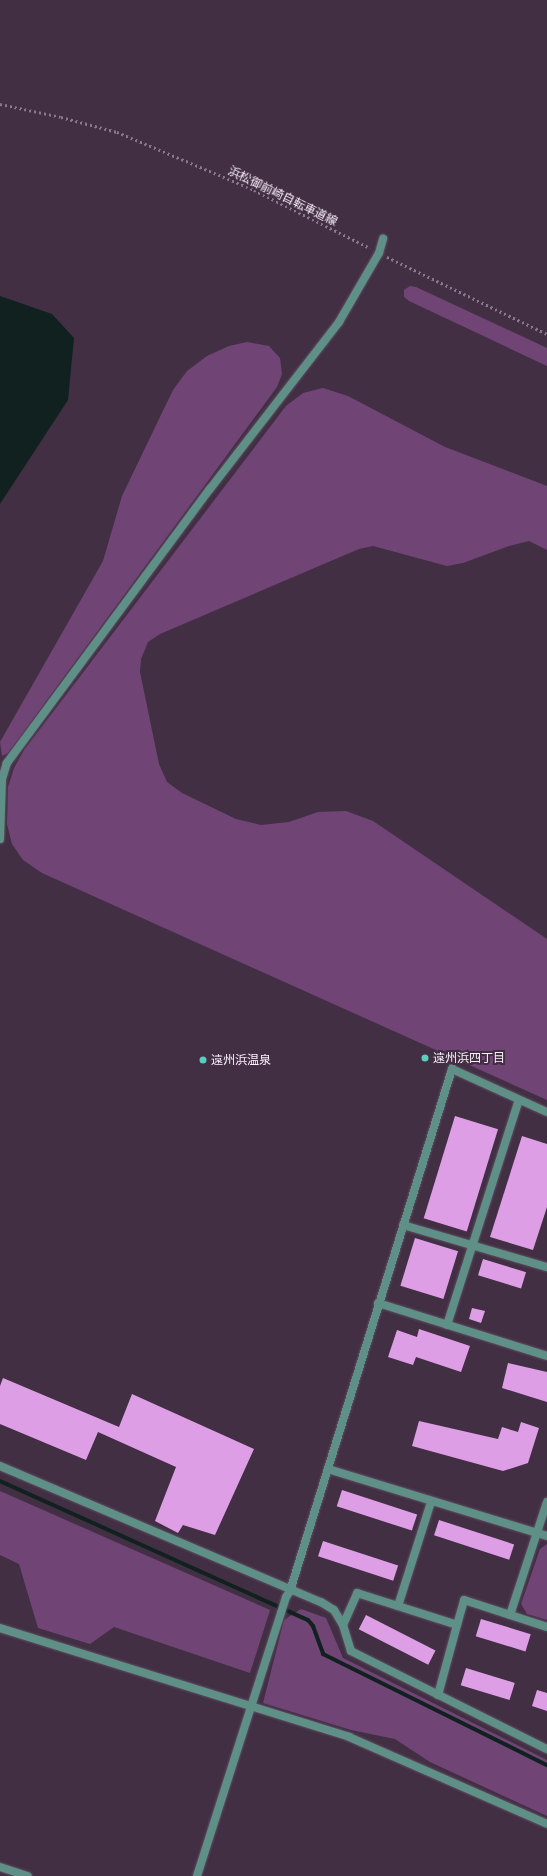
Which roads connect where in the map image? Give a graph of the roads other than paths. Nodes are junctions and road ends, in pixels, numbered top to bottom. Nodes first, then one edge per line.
1 (383, 239) dead end
2 (0, 840) edge
3 (519, 1100) junction
4 (547, 1112) edge
5 (403, 1225) junction
6 (471, 1244) junction
7 (546, 1264) edge
8 (378, 1303) junction
9 (447, 1325) junction
10 (547, 1356) edge
11 (0, 1466) edge
12 (328, 1469) junction
13 (432, 1502) junction
14 (547, 1502) edge
15 (538, 1533) junction
16 (547, 1536) edge
17 (290, 1591) junction
18 (398, 1606) junction
19 (510, 1615) junction
20 (343, 1625) junction
21 (458, 1625) junction
22 (547, 1627) edge
23 (0, 1628) edge
24 (438, 1695) junction
25 (251, 1707) junction
26 (547, 1749) edge
27 (547, 1824) edge
28 (0, 1867) edge
29 (28, 1876) edge
30 (197, 1876) edge

1 - 2 street
3 - 4 street
3 - 5 street
3 - 6 street
5 - 6 street
5 - 8 street
6 - 7 street
6 - 9 street
8 - 9 street
8 - 12 street
9 - 10 street
11 - 17 street
12 - 13 street
12 - 17 street
13 - 15 street
13 - 18 street
14 - 15 street
15 - 16 street
15 - 19 street
17 - 20 street
17 - 25 street
18 - 20 street
18 - 21 street
19 - 21 street
19 - 22 street
20 - 24 street
21 - 24 street
23 - 25 street
24 - 26 street
25 - 27 street
25 - 30 street
28 - 29 street

